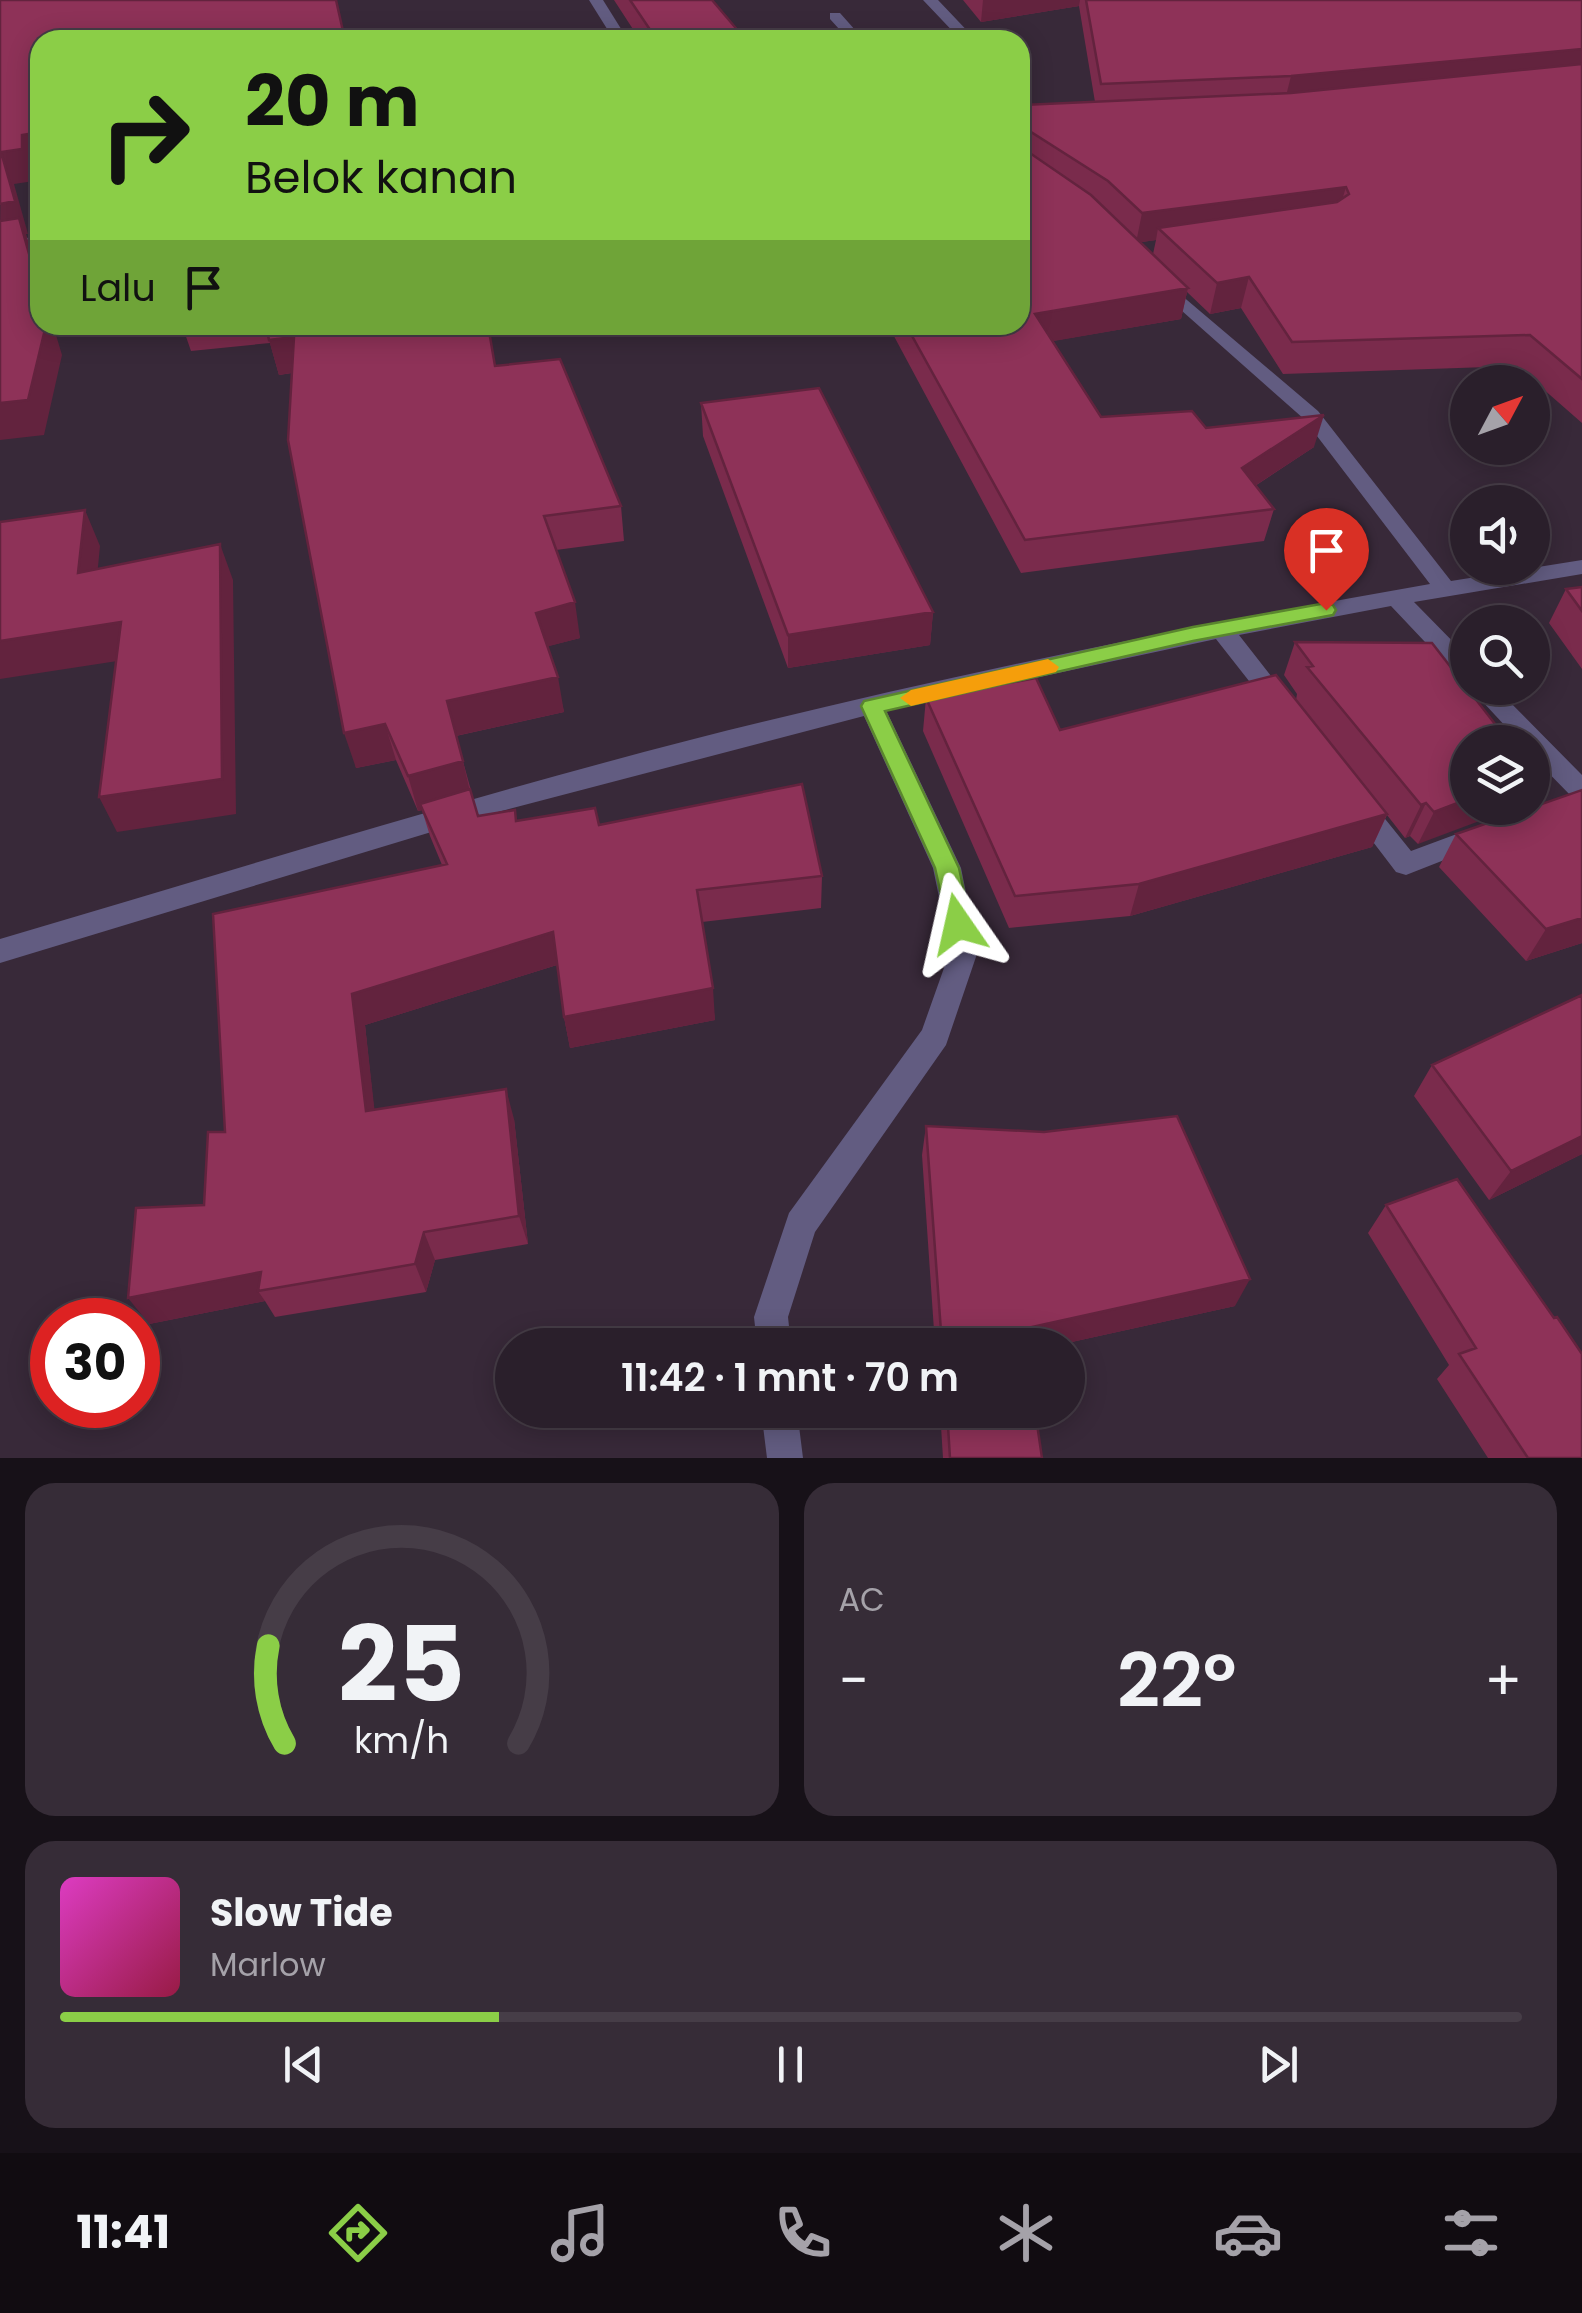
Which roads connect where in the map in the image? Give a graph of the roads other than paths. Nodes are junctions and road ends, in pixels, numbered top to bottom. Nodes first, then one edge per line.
1 (596, 0) edge
2 (930, 0) edge
3 (835, 16) dead end
4 (615, 30) edge
5 (847, 30) edge
6 (960, 30) edge
7 (30, 242) edge
8 (0, 247) edge
9 (1144, 266) edge
10 (1582, 567) edge
11 (1445, 588) junction
12 (1396, 598) junction
13 (1221, 628) junction
14 (1450, 654) edge
15 (1497, 705) edge
16 (872, 706) junction
17 (1295, 723) edge
18 (1344, 786) edge
19 (1576, 796) edge
20 (1507, 825) edge
21 (0, 951) edge
22 (773, 1328) edge
23 (781, 1428) edge
24 (785, 1458) edge

1 - 4 street
2 - 6 street
3 - 5 street
7 - 8 street
9 - 11 street
10 - 11 street
11 - 12 street
12 - 13 street
12 - 14 street
13 - 16 street
13 - 17 street
15 - 19 street
16 - 21 street
16 - 22 street
18 - 20 street
23 - 24 street

